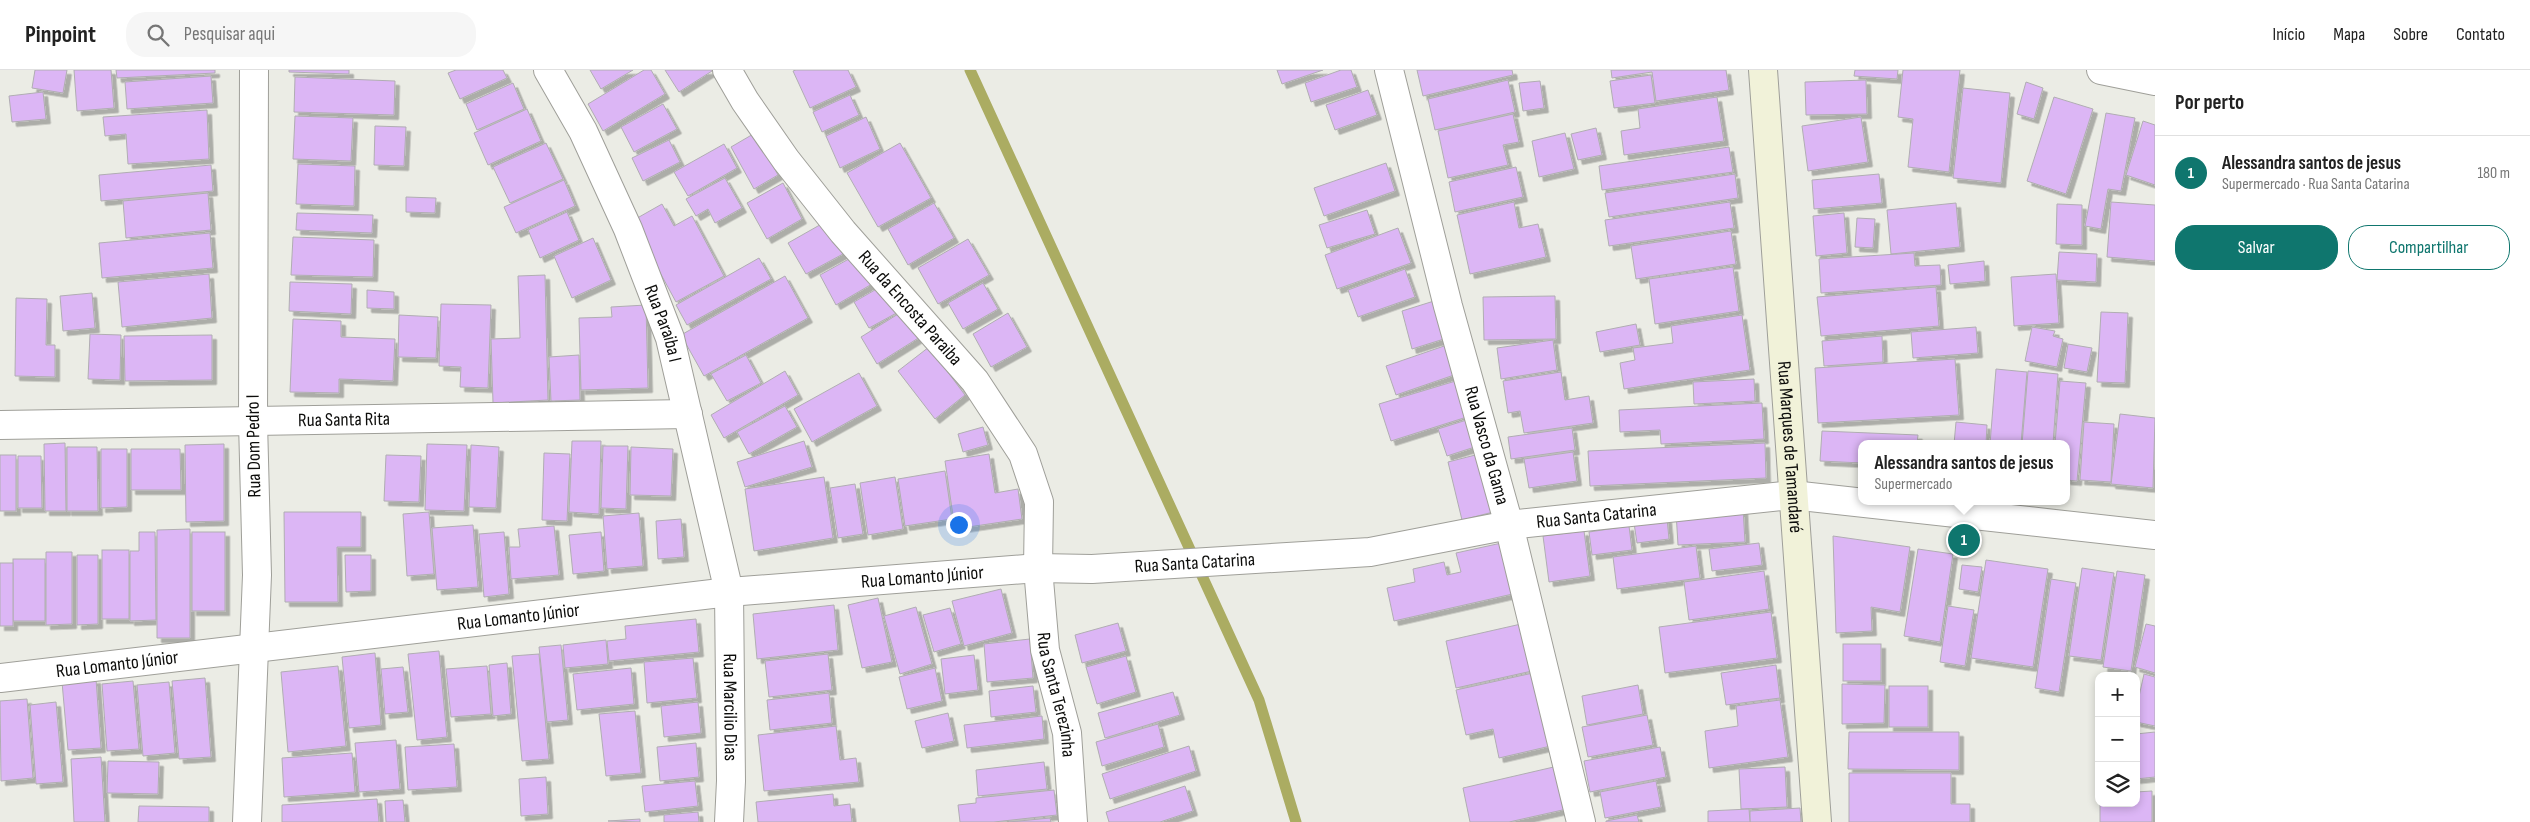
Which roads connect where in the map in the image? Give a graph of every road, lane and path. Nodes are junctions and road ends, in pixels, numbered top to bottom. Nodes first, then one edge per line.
1 (254, 70) edge
2 (548, 70) edge
3 (727, 70) edge
4 (1389, 70) edge
5 (1763, 70) edge
6 (2101, 70) edge
7 (2155, 82) edge
8 (688, 414) junction
9 (254, 422) junction
10 (0, 425) edge
11 (1792, 495) junction
12 (1858, 502) edge
13 (1883, 505) edge
14 (1509, 524) junction
15 (2155, 535) edge
16 (1038, 568) junction
17 (729, 592) junction
18 (255, 650) junction
19 (0, 678) edge
20 (247, 822) edge
21 (729, 822) edge
22 (1074, 822) edge
23 (1581, 822) edge
24 (1818, 822) edge

1 - 9 street, Rua Dom Pedro I
2 - 8 street, Rua Paraiba I
3 - 16 street, Rua da Encosta Paraiba
4 - 14 street, Rua Vasco da Gama
5 - 11 street, Rua Marques de Tamandaré
6 - 7 street
8 - 9 street, Rua Santa Rita
8 - 17 street, Rua Paraiba I
9 - 10 street, Rua Santa Rita
9 - 18 street, Rua Dom Pedro I
11 - 12 street, Rua Santa Catarina
11 - 14 street, Rua Santa Catarina
11 - 24 street, Rua Marques de Tamandaré
13 - 15 street, Rua Santa Catarina
14 - 16 street, Rua Santa Catarina
14 - 23 street, Rua Vasco da Gama
16 - 17 street, Rua Lomanto Júnior
16 - 22 street, Rua Santa Terezinha
17 - 18 street, Rua Lomanto Júnior
17 - 21 street, Rua Marcilio Dias
18 - 19 street, Rua Lomanto Júnior
18 - 20 street, Rua Dom Pedro I

